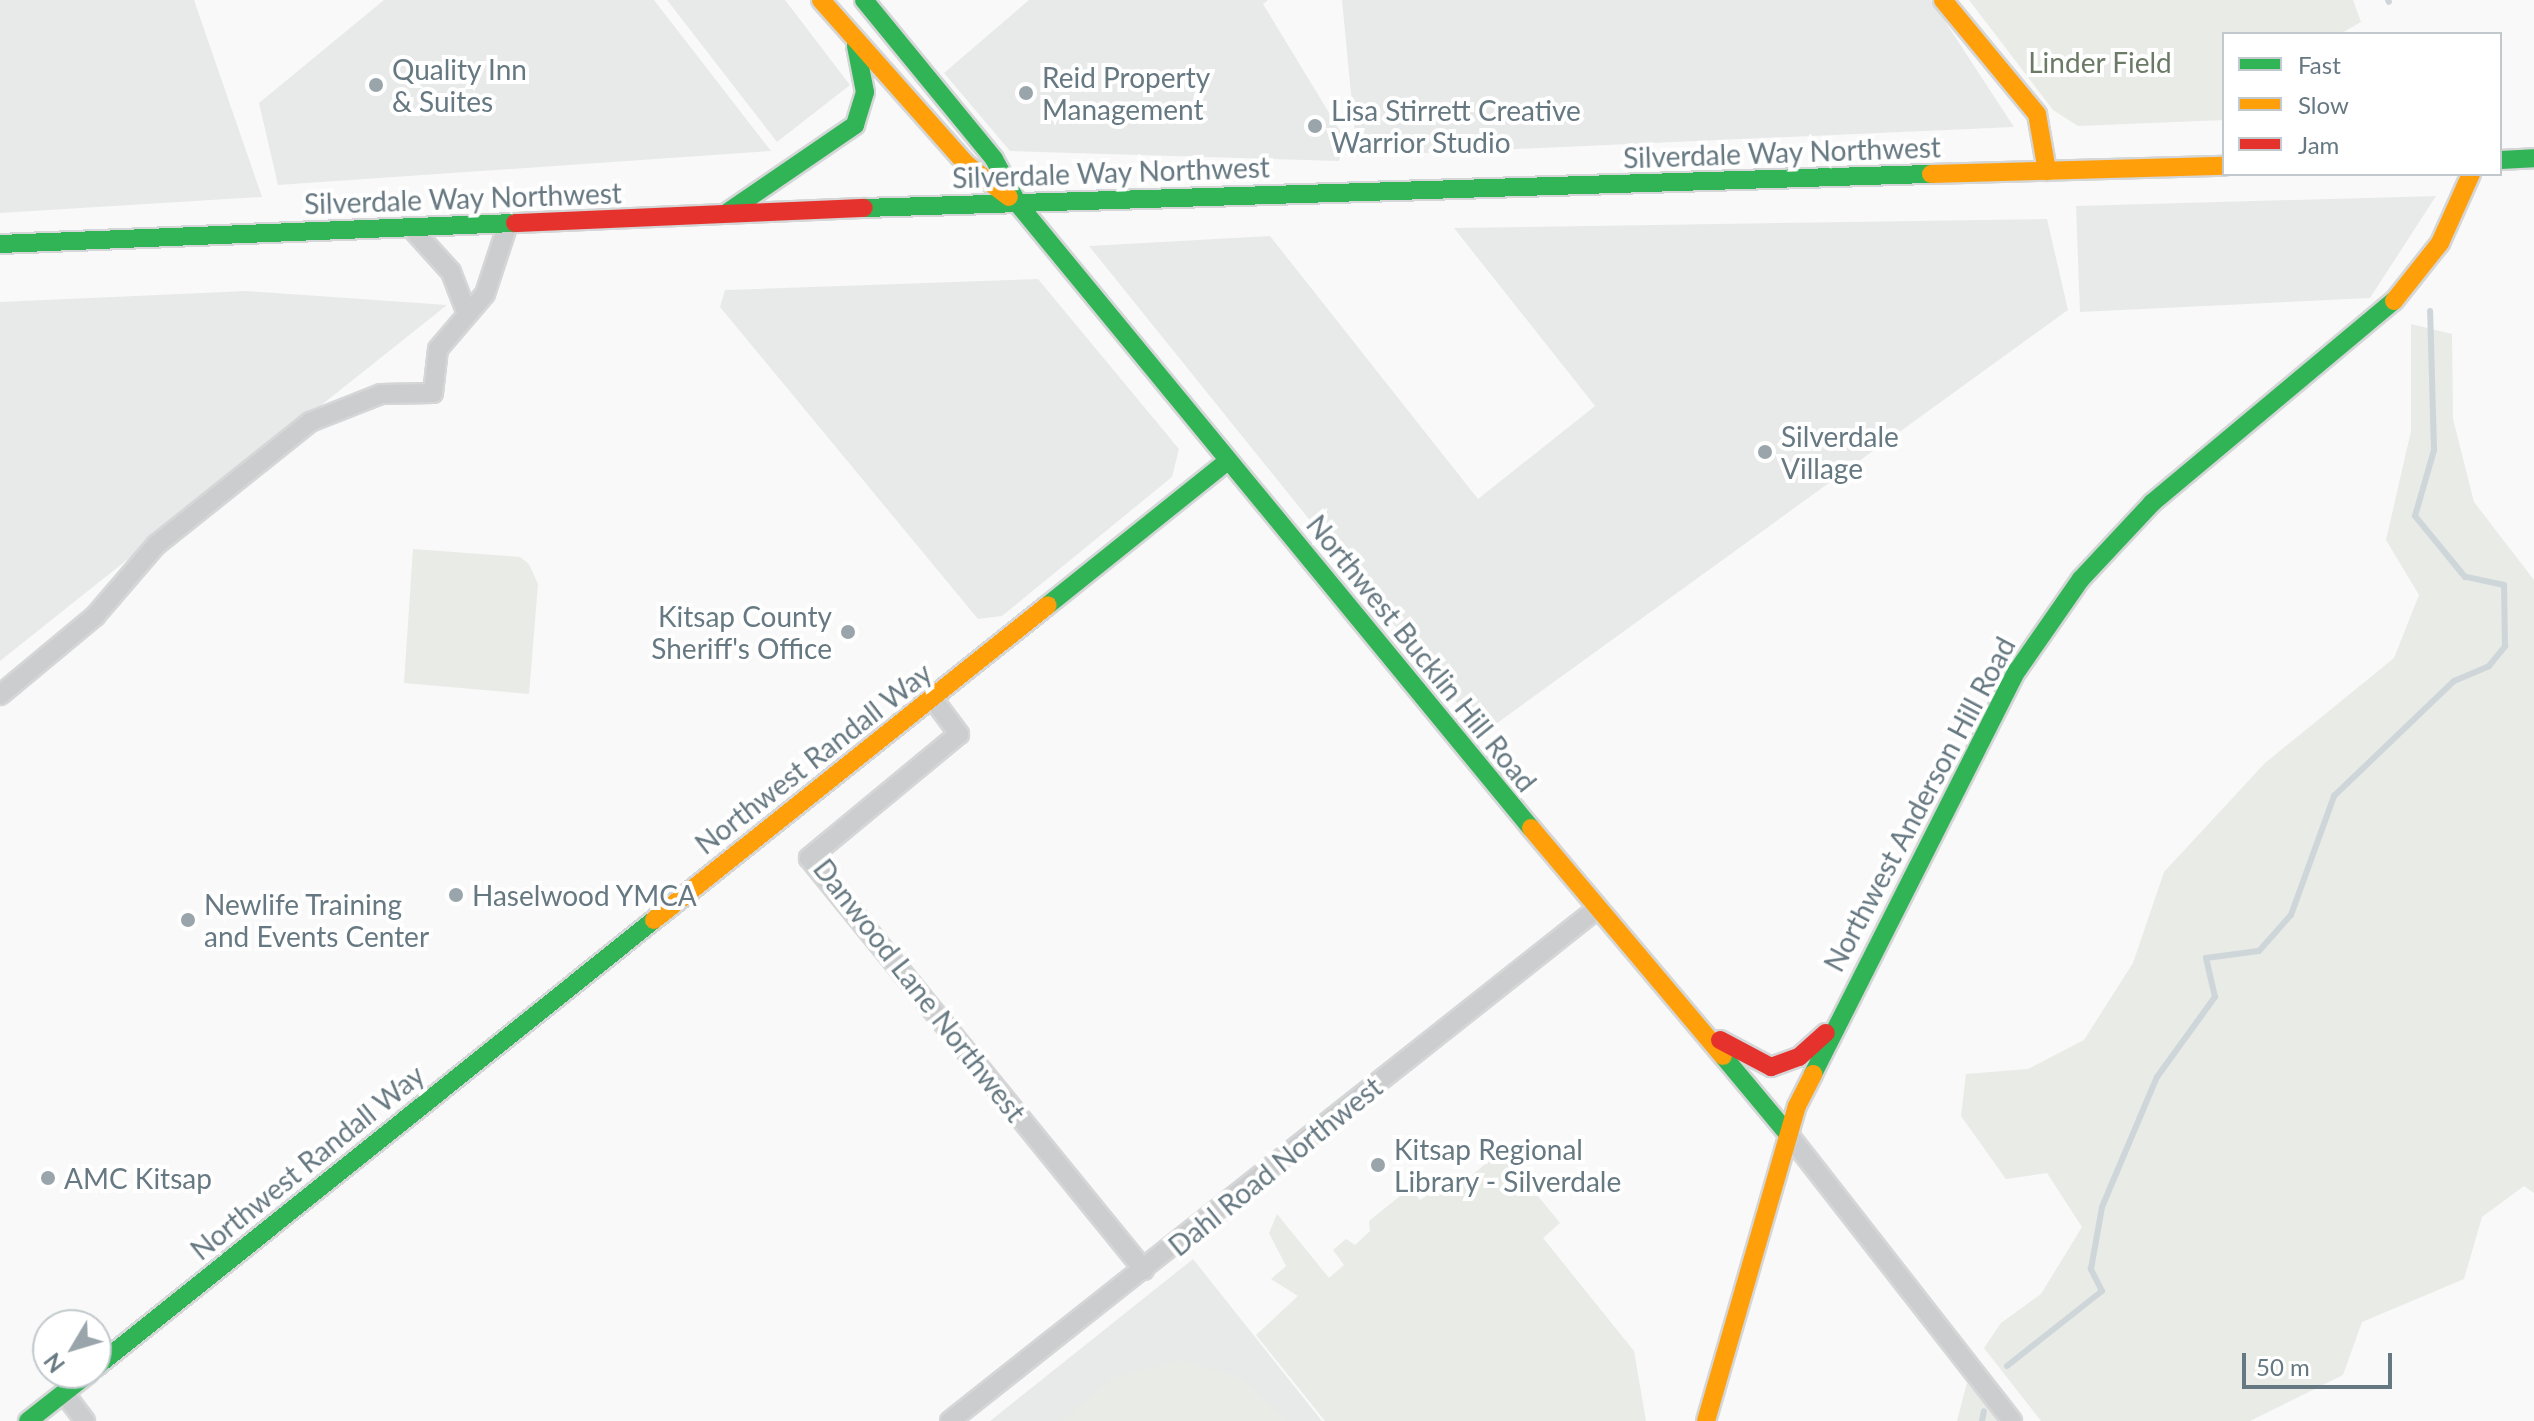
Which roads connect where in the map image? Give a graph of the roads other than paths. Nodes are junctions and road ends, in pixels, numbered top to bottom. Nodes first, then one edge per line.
1 (821, 0) edge
2 (864, 0) edge
3 (1943, 0) edge
4 (848, 33) junction
5 (2534, 158) edge
6 (2502, 160) edge
7 (2222, 166) edge
8 (2047, 171) junction
9 (2470, 176) edge
10 (1018, 204) junction
11 (726, 213) junction
12 (507, 227) junction
13 (414, 231) junction
14 (0, 244) edge
15 (466, 311) junction
16 (1228, 461) junction
17 (0, 695) edge
18 (933, 699) junction
19 (1597, 909) junction
20 (1679, 1009) junction
21 (1839, 1017) junction
22 (1788, 1134) junction
23 (1144, 1270) junction
24 (112, 1354) edge
25 (69, 1389) edge
26 (64, 1393) junction
27 (28, 1421) edge
28 (85, 1421) edge
29 (950, 1421) edge
30 (1706, 1421) edge
31 (2012, 1421) edge

1 - 4 main road, Northwest Bucklin Hill Road
2 - 10 main road, Northwest Bucklin Hill Road
3 - 8 main road
4 - 10 main road, Northwest Bucklin Hill Road
4 - 11 main road
5 - 6 main road
7 - 8 main road, Silverdale Way Northwest
8 - 10 main road, Silverdale Way Northwest
9 - 21 main road, Northwest Anderson Hill Road
10 - 11 main road, Silverdale Way Northwest
10 - 16 main road, Northwest Bucklin Hill Road
11 - 12 main road, Silverdale Way Northwest
12 - 13 main road, Silverdale Way Northwest
12 - 15 street
13 - 14 main road, Silverdale Way Northwest
13 - 15 street
15 - 17 street
16 - 18 main road, Northwest Randall Way
16 - 19 main road, Northwest Bucklin Hill Road
18 - 23 street, Danwood Lane Northwest
18 - 24 main road, Northwest Randall Way
19 - 20 main road, Northwest Bucklin Hill Road
19 - 23 street, Dahl Road Northwest
20 - 21 main road
20 - 22 main road, Northwest Bucklin Hill Road
21 - 22 main road, Northwest Anderson Hill Road
22 - 30 main road, Northwest Anderson Hill Road
22 - 31 street
23 - 29 street, Dahl Road Northwest
25 - 26 main road
26 - 27 main road
26 - 28 street

